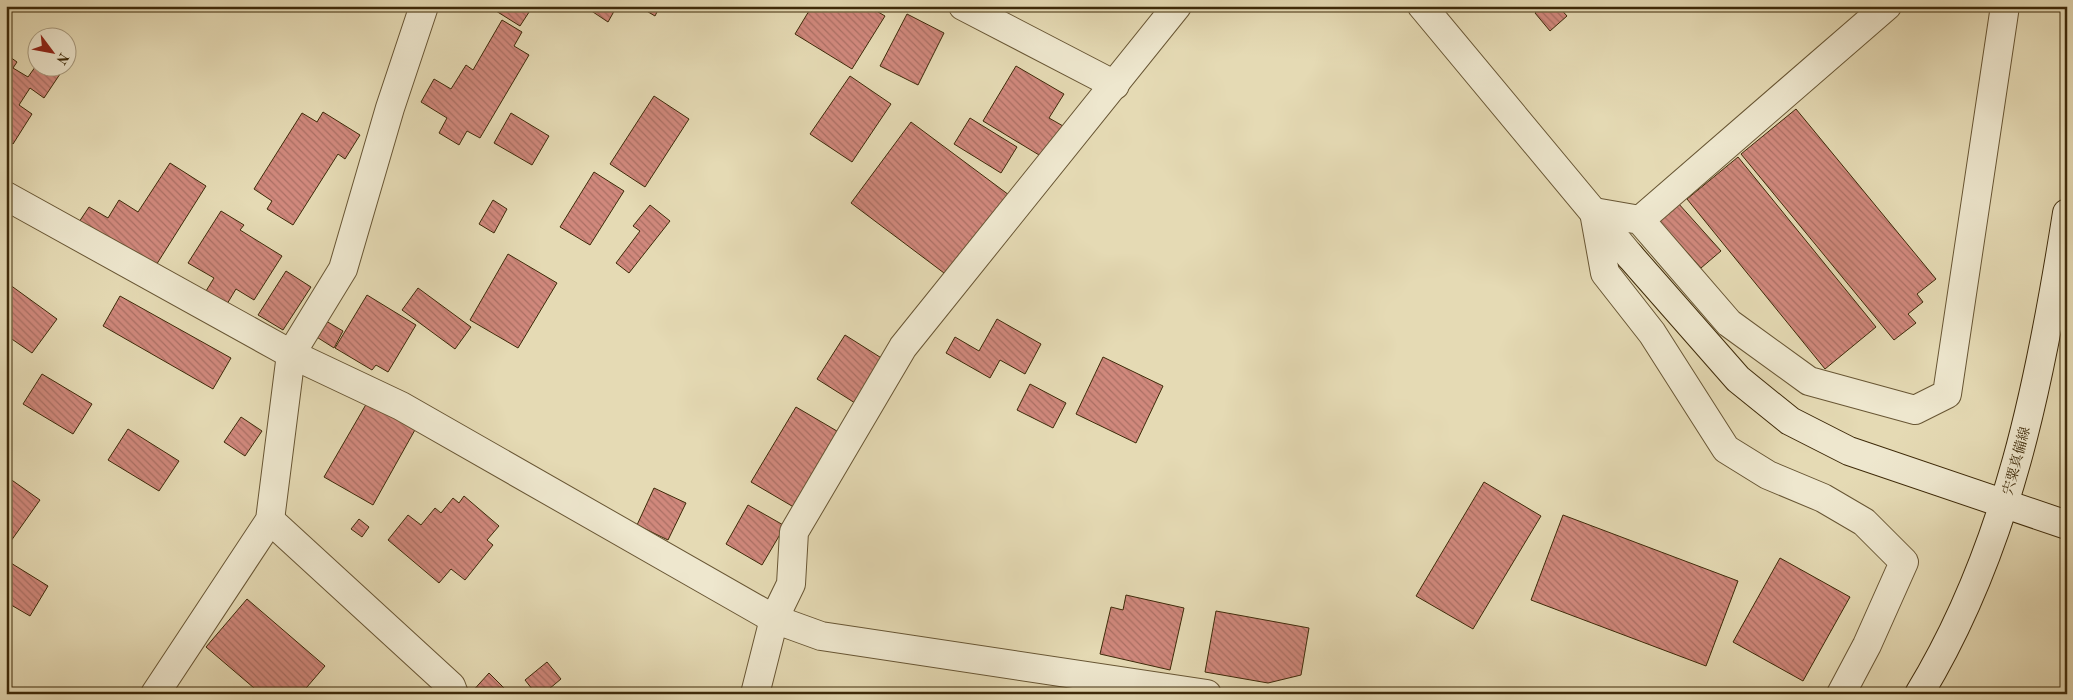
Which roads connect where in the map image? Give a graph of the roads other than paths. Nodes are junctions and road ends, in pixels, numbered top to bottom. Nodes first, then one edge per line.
1 (424, 6) edge
2 (963, 6) edge
3 (1177, 6) edge
4 (1422, 6) edge
5 (1887, 6) edge
6 (2005, 6) edge
7 (1116, 85) junction
8 (6, 196) edge
9 (1594, 212) junction
10 (2067, 212) edge
11 (1640, 220) junction
12 (290, 354) junction
13 (2005, 504) junction
14 (270, 520) junction
15 (2067, 525) edge
16 (774, 619) junction
17 (155, 694) edge
18 (454, 694) edge
19 (755, 694) edge
20 (1207, 694) edge
21 (1840, 694) edge
22 (1919, 694) edge

1 - 12 street
2 - 7 street
3 - 7 street
4 - 9 street
5 - 11 street
6 - 11 street
7 - 16 street
8 - 12 street
9 - 11 street
9 - 13 street
9 - 21 street
10 - 13 street, 宍粟真備線
12 - 14 street
12 - 16 street
13 - 15 street
13 - 22 street, 宍粟真備線
14 - 17 street
14 - 18 street
16 - 19 street
16 - 20 street

